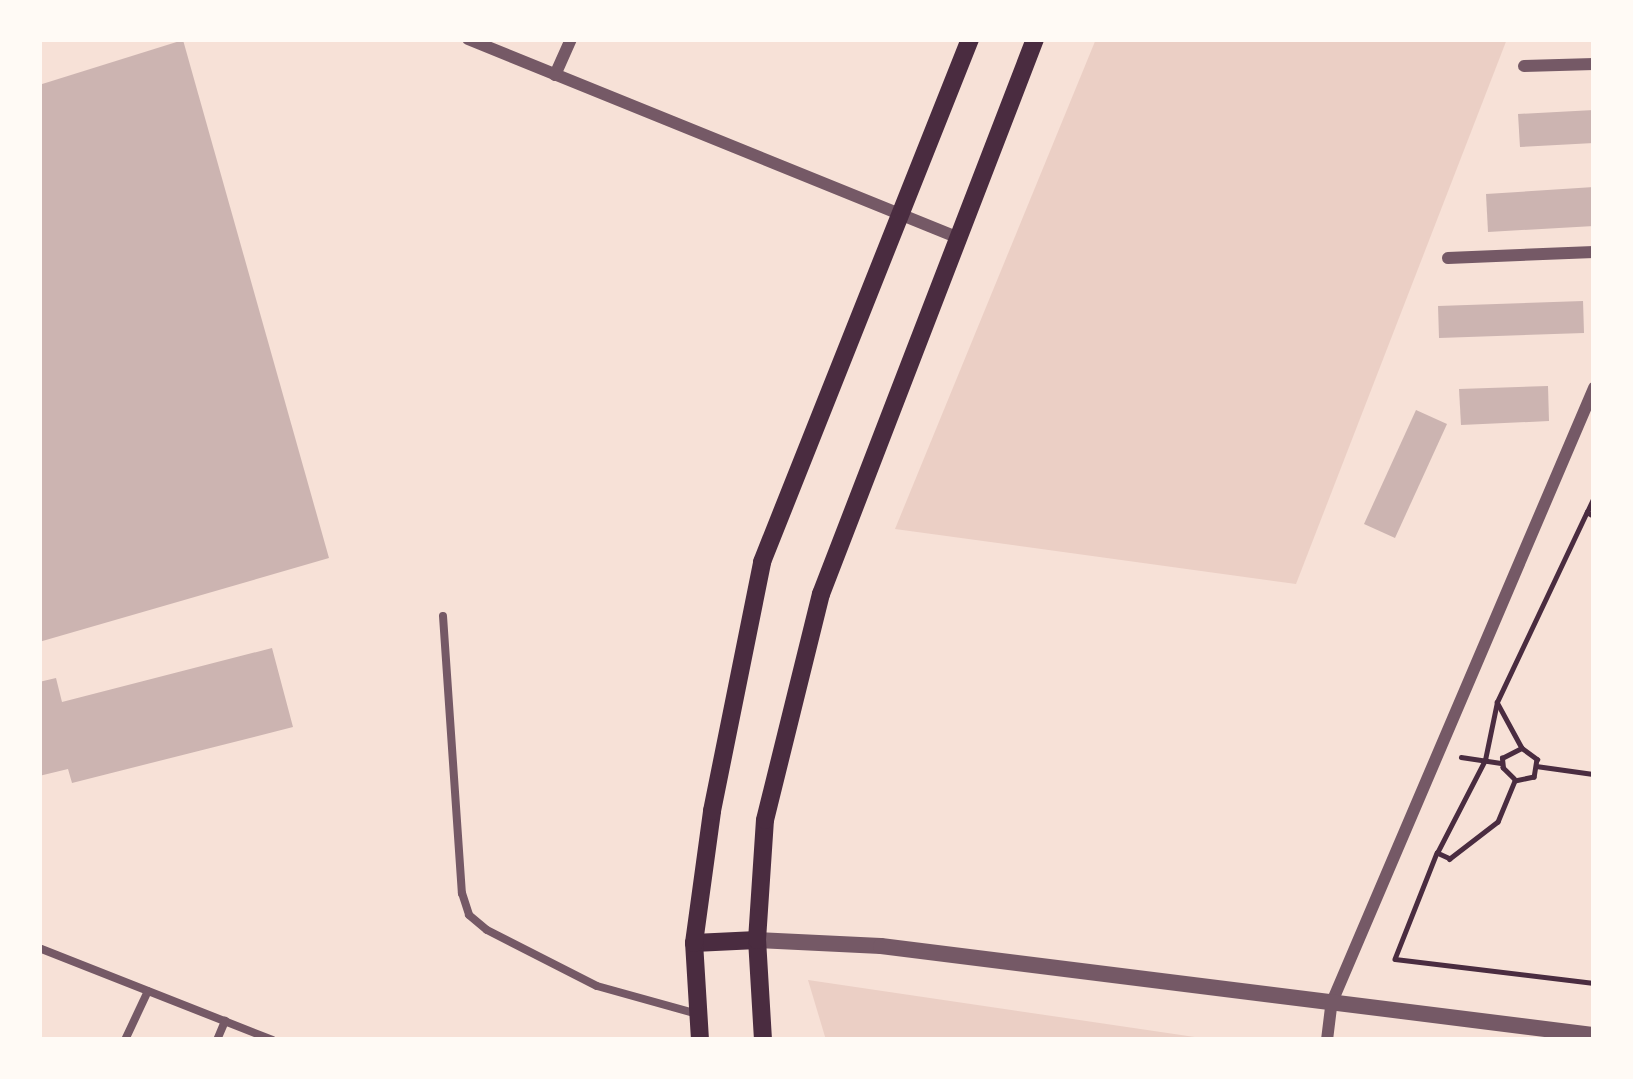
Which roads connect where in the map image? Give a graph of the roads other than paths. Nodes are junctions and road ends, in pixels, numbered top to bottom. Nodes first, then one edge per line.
1 (467, 39) edge
2 (571, 39) edge
3 (970, 39) edge
4 (1035, 39) edge
5 (1594, 64) edge
6 (1524, 66) dead end
7 (556, 75) junction
8 (898, 217) junction
9 (955, 236) junction
10 (1594, 252) edge
11 (1448, 258) dead end
12 (1594, 390) edge
13 (442, 616) dead end
14 (757, 940) junction
15 (694, 943) junction
16 (39, 948) edge
17 (148, 991) junction
18 (1332, 1002) junction
19 (698, 1014) junction
20 (225, 1021) junction
21 (1594, 1035) edge
22 (125, 1040) edge
23 (217, 1040) edge
24 (273, 1040) edge
25 (700, 1040) edge
26 (763, 1040) edge
27 (1327, 1040) edge

1 - 7 street
2 - 7 street
3 - 8 main road
4 - 9 main road
5 - 6 street
7 - 8 street
8 - 9 street
8 - 15 main road
9 - 14 main road
10 - 11 street
12 - 18 street
13 - 19 lane
14 - 15 main road
14 - 18 street
14 - 26 main road
15 - 19 main road
16 - 17 lane
17 - 20 lane
17 - 22 lane
18 - 21 street
18 - 27 street
19 - 25 main road
20 - 23 lane
20 - 24 lane

